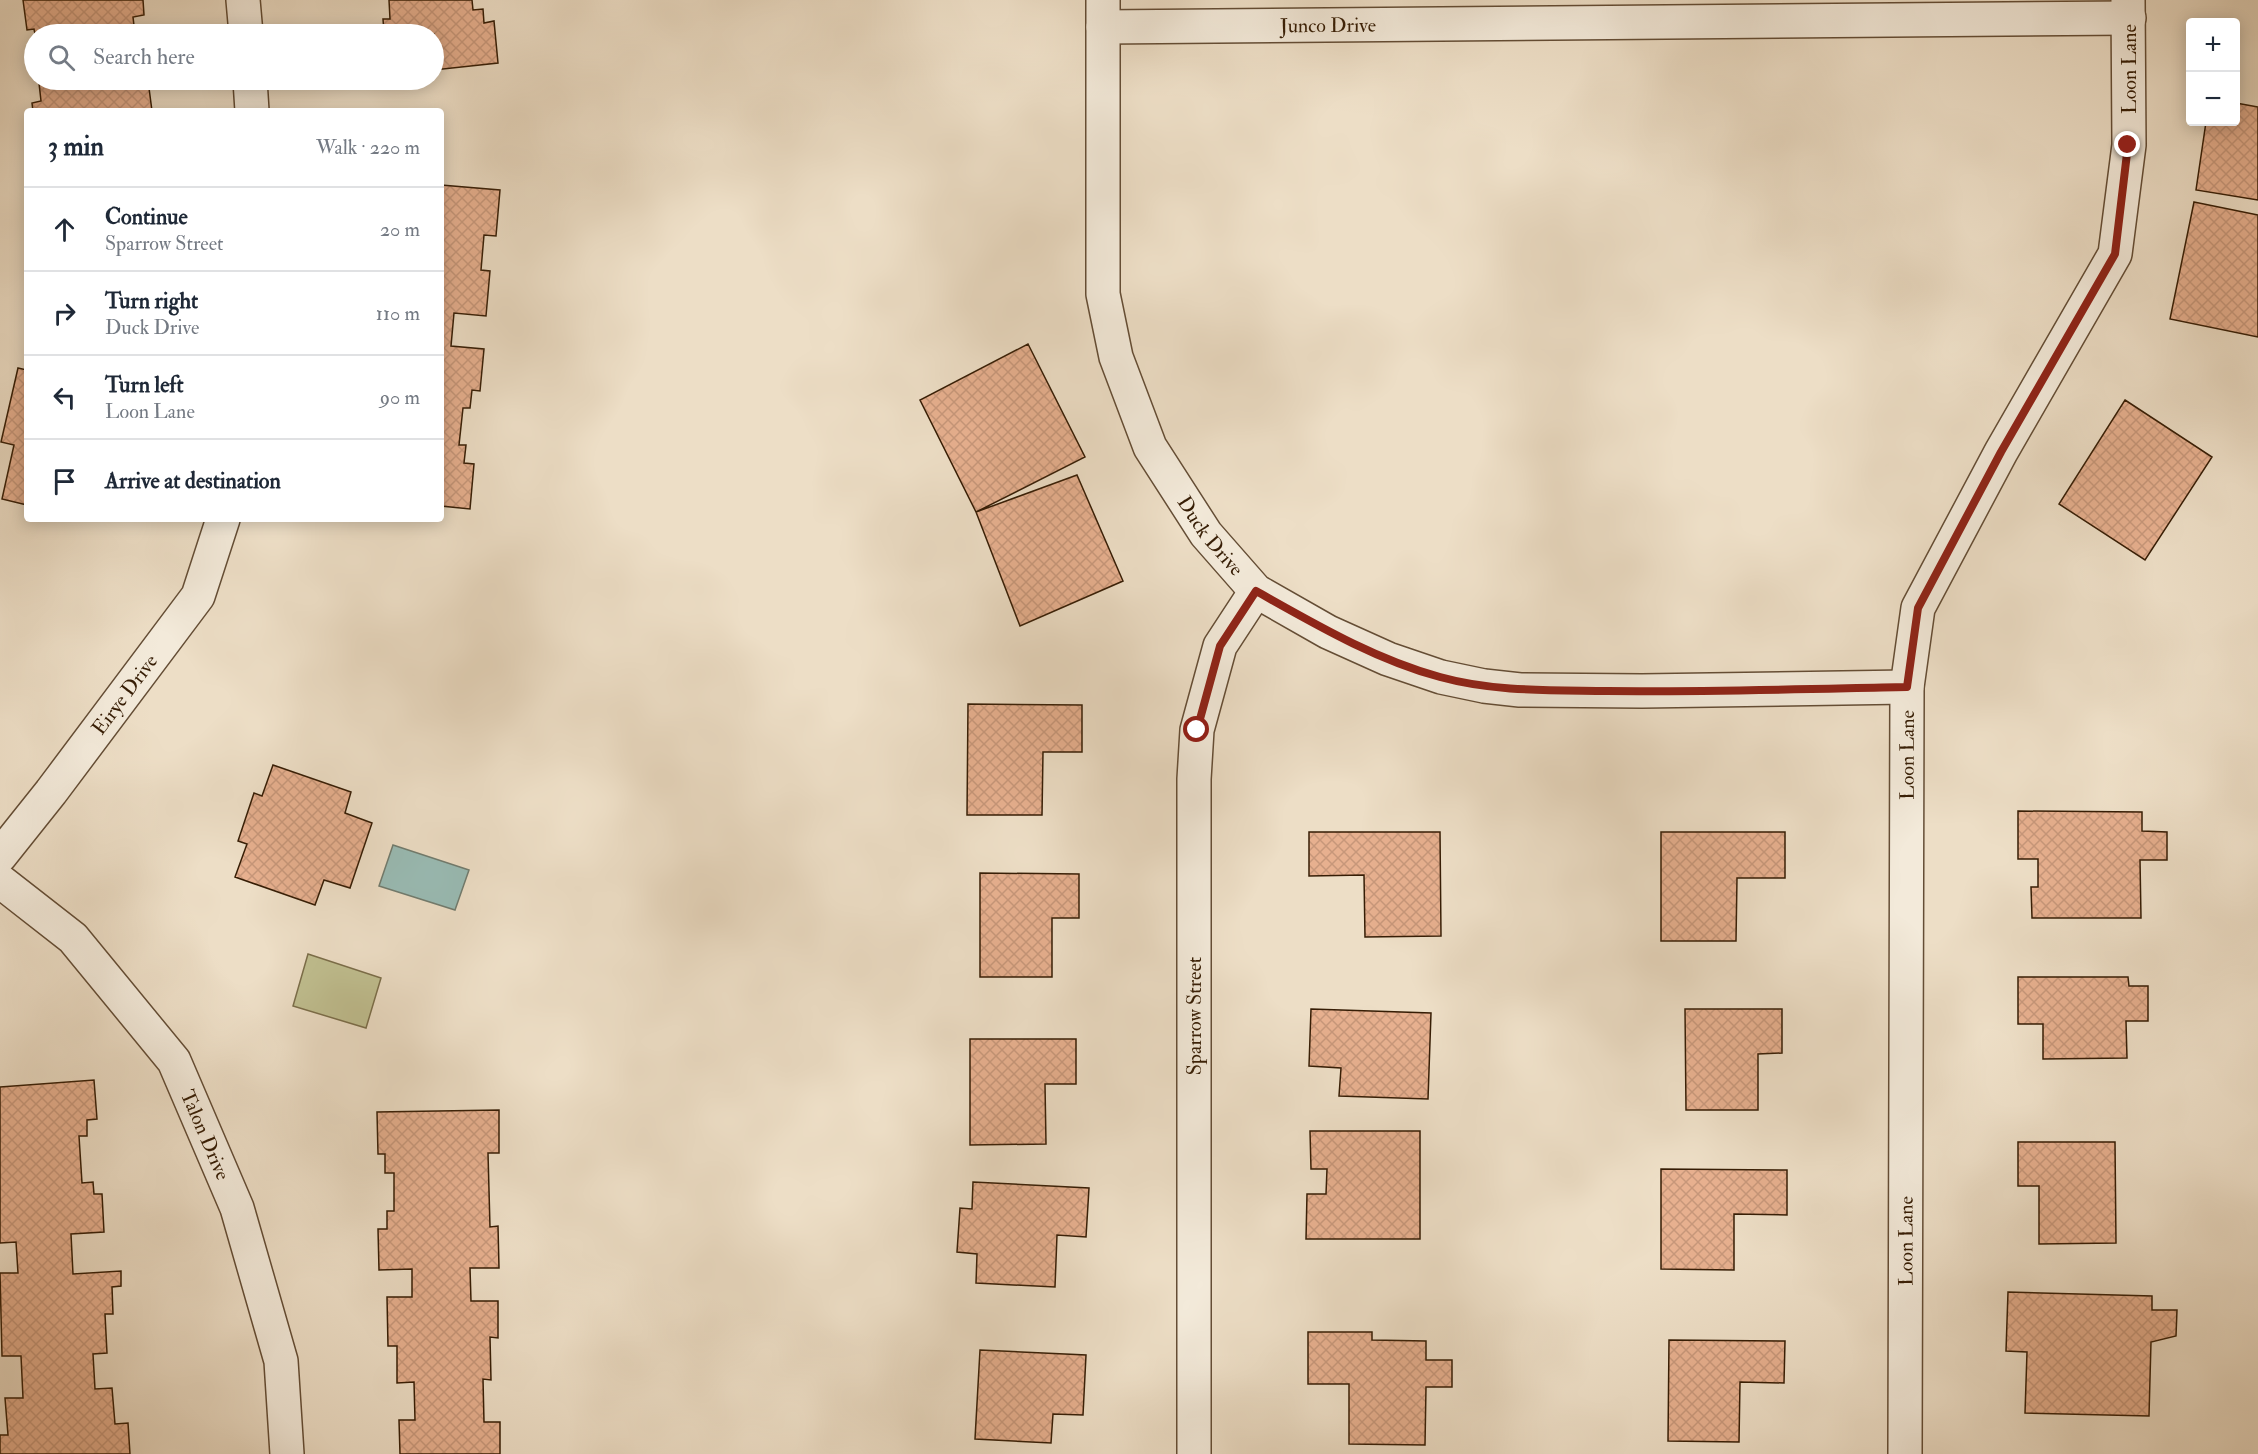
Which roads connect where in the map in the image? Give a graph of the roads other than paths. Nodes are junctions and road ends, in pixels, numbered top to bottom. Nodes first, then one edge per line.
1 (243, 0) edge
2 (2129, 9) edge
3 (1617, 11) edge
4 (1103, 14) edge
5 (245, 24) edge
6 (251, 90) edge
7 (252, 108) edge
8 (222, 522) edge
9 (1256, 591) junction
10 (1907, 687) junction
11 (0, 856) edge
12 (0, 881) edge
13 (287, 1454) edge
14 (1194, 1454) edge
15 (1905, 1454) edge

1 - 5 street
2 - 3 street, Junco Drive
2 - 10 street, Loon Lane
3 - 4 street, Junco Drive
4 - 9 street, Duck Drive
6 - 7 street
8 - 11 street, Eirye Drive
9 - 10 street, Duck Drive
9 - 14 street, Sparrow Street
10 - 15 street, Loon Lane
12 - 13 street, Talon Drive

